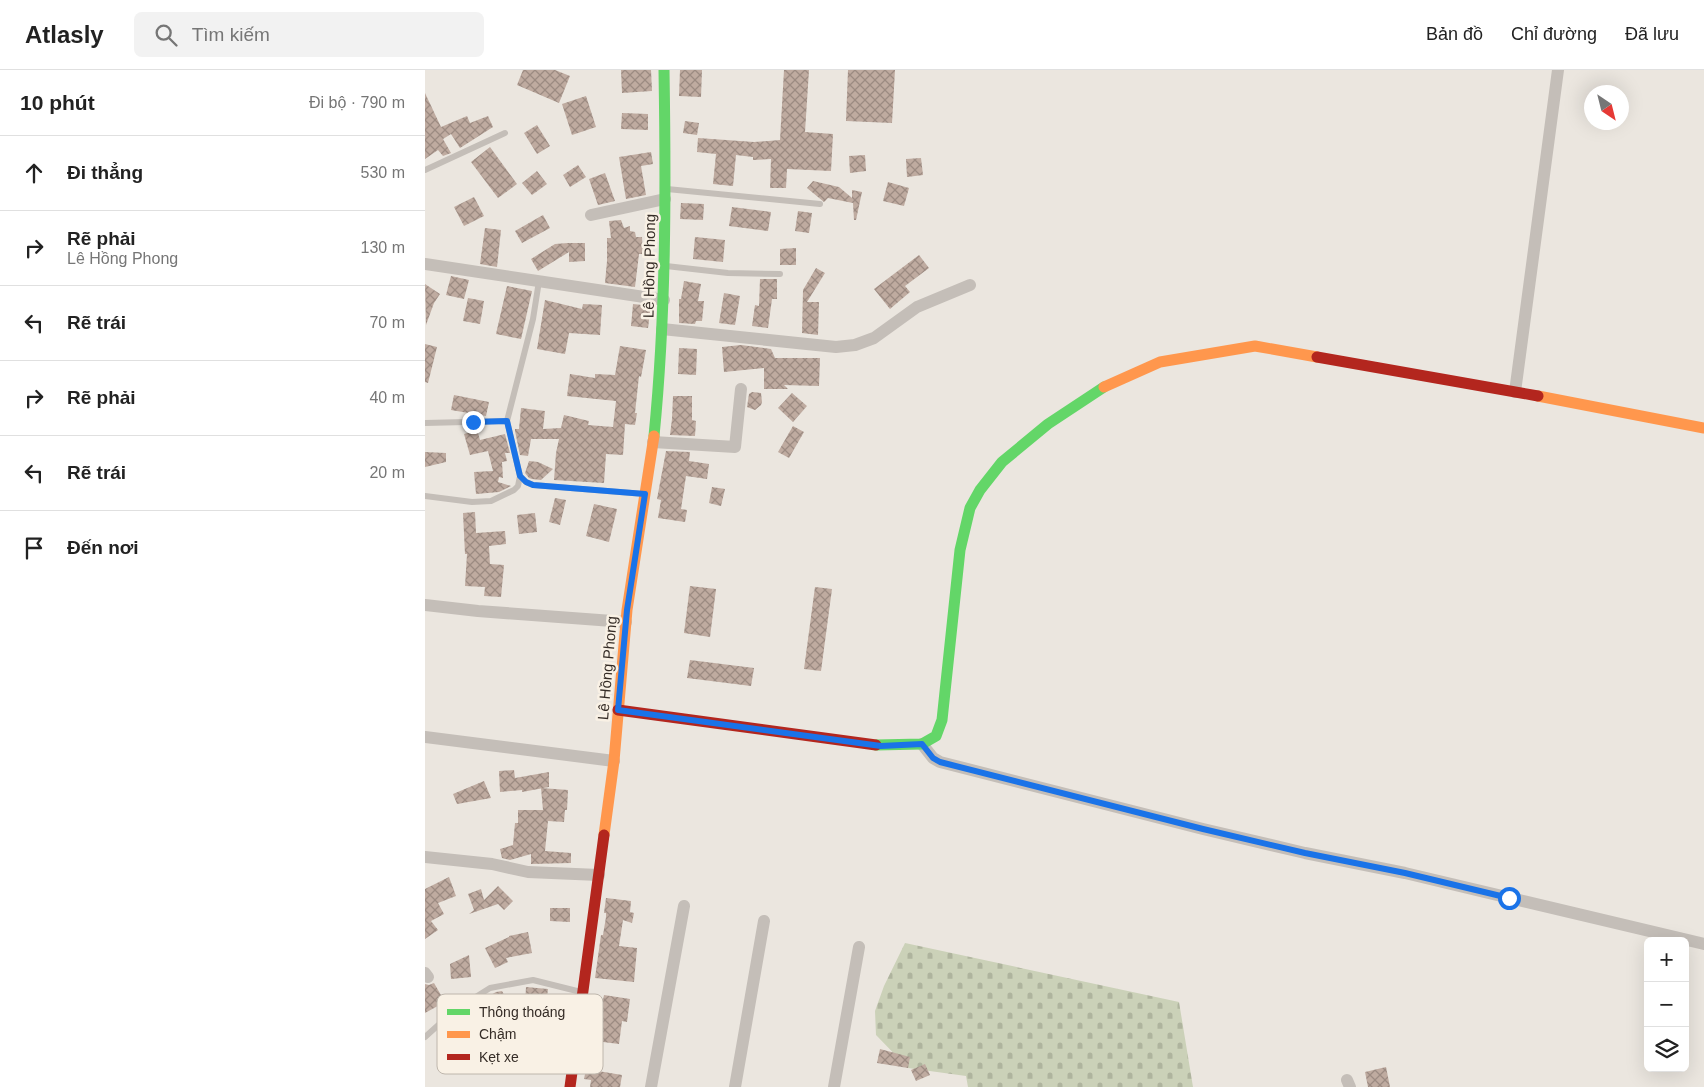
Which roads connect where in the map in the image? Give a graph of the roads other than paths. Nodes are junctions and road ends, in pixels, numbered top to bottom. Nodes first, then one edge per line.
1 (664, 70) edge
2 (1558, 70) edge
3 (505, 133) dead end
4 (425, 170) edge
5 (665, 194) junction
6 (820, 204) dead end
7 (591, 215) dead end
8 (425, 264) edge
9 (664, 266) junction
10 (780, 274) dead end
11 (539, 281) junction
12 (970, 285) dead end
13 (664, 300) junction
14 (662, 329) junction
15 (741, 389) dead end
16 (1515, 392) junction
17 (507, 421) junction
18 (425, 424) edge
19 (1704, 428) edge
20 (653, 442) junction
21 (520, 476) junction
22 (645, 494) junction
23 (425, 496) edge
24 (425, 605) edge
25 (626, 622) junction
26 (618, 710) junction
27 (425, 737) edge
28 (922, 744) junction
29 (614, 761) junction
30 (425, 857) edge
31 (599, 875) junction
32 (684, 906) dead end
33 (764, 921) dead end
34 (1704, 944) edge
35 (859, 947) dead end
36 (583, 992) joint
37 (481, 994) edge
38 (437, 1026) edge
39 (425, 1037) edge
40 (572, 1074) edge
41 (570, 1087) edge
42 (651, 1087) edge
43 (735, 1087) edge
44 (833, 1087) edge

1 - 5 street, Lê Hồng Phong
2 - 16 street
3 - 4 lane
5 - 6 lane
5 - 7 street
5 - 9 street, Lê Hồng Phong
8 - 11 street
9 - 10 lane
9 - 13 street, Lê Hồng Phong
11 - 13 street
11 - 17 lane
12 - 14 street
13 - 14 street, Lê Hồng Phong
14 - 20 street, Lê Hồng Phong
15 - 20 street
16 - 19 street
16 - 28 street
17 - 18 lane
17 - 21 lane
20 - 22 street, Lê Hồng Phong
21 - 22 lane
21 - 23 lane
22 - 25 street, Lê Hồng Phong
24 - 25 street
25 - 26 street, Lê Hồng Phong
26 - 28 street
26 - 29 street, Lê Hồng Phong
27 - 29 street
28 - 34 street
29 - 31 street, Lê Hồng Phong
30 - 31 street
31 - 36 street, Lê Hồng Phong
32 - 42 street
33 - 43 street
35 - 44 street
36 - 37 lane
38 - 39 lane
40 - 41 street, Lê Hồng Phong

